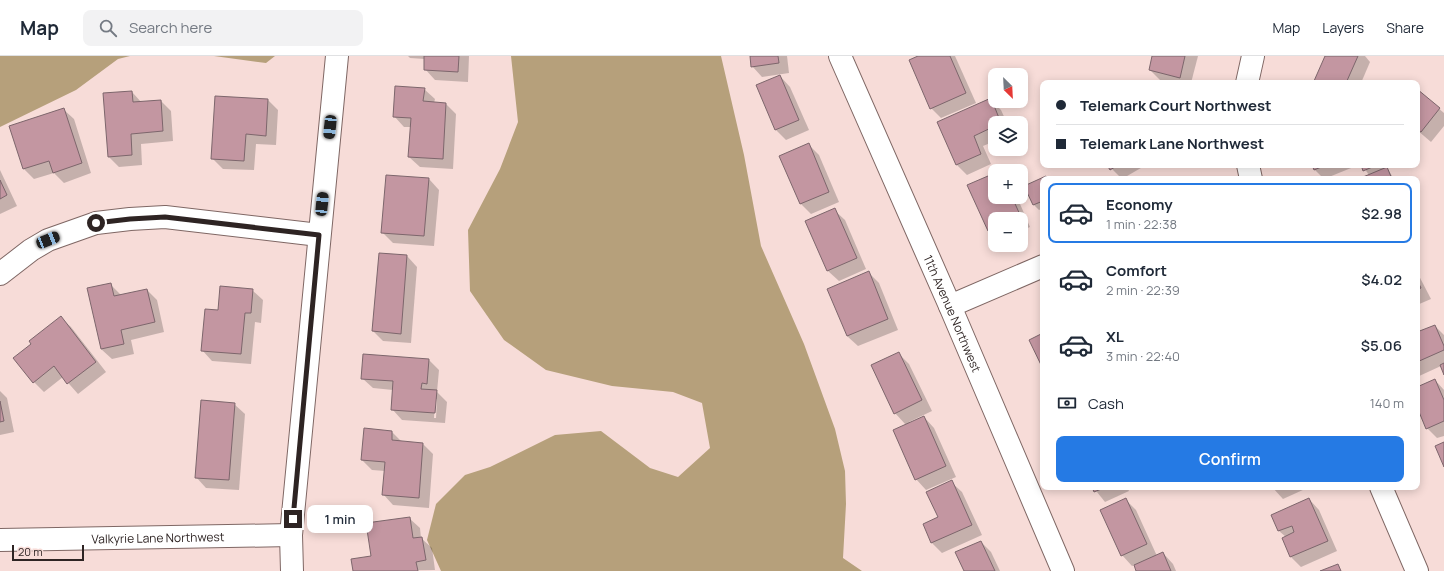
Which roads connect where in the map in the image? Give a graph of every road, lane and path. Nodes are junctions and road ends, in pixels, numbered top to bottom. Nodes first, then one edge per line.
1 (337, 56) edge
2 (840, 56) edge
3 (1254, 56) edge
4 (1248, 80) edge
5 (319, 235) junction
6 (1040, 267) edge
7 (0, 274) edge
8 (950, 306) junction
9 (1382, 490) edge
10 (292, 535) junction
11 (0, 540) edge
12 (292, 571) edge
13 (1063, 571) edge
14 (1417, 571) edge

1 - 5 street
2 - 8 street, 11th Avenue Northwest
3 - 4 street
5 - 7 street
5 - 10 street
6 - 8 street
8 - 13 street, 11th Avenue Northwest
9 - 14 street
10 - 11 street, Valkyrie Lane Northwest
10 - 12 street

